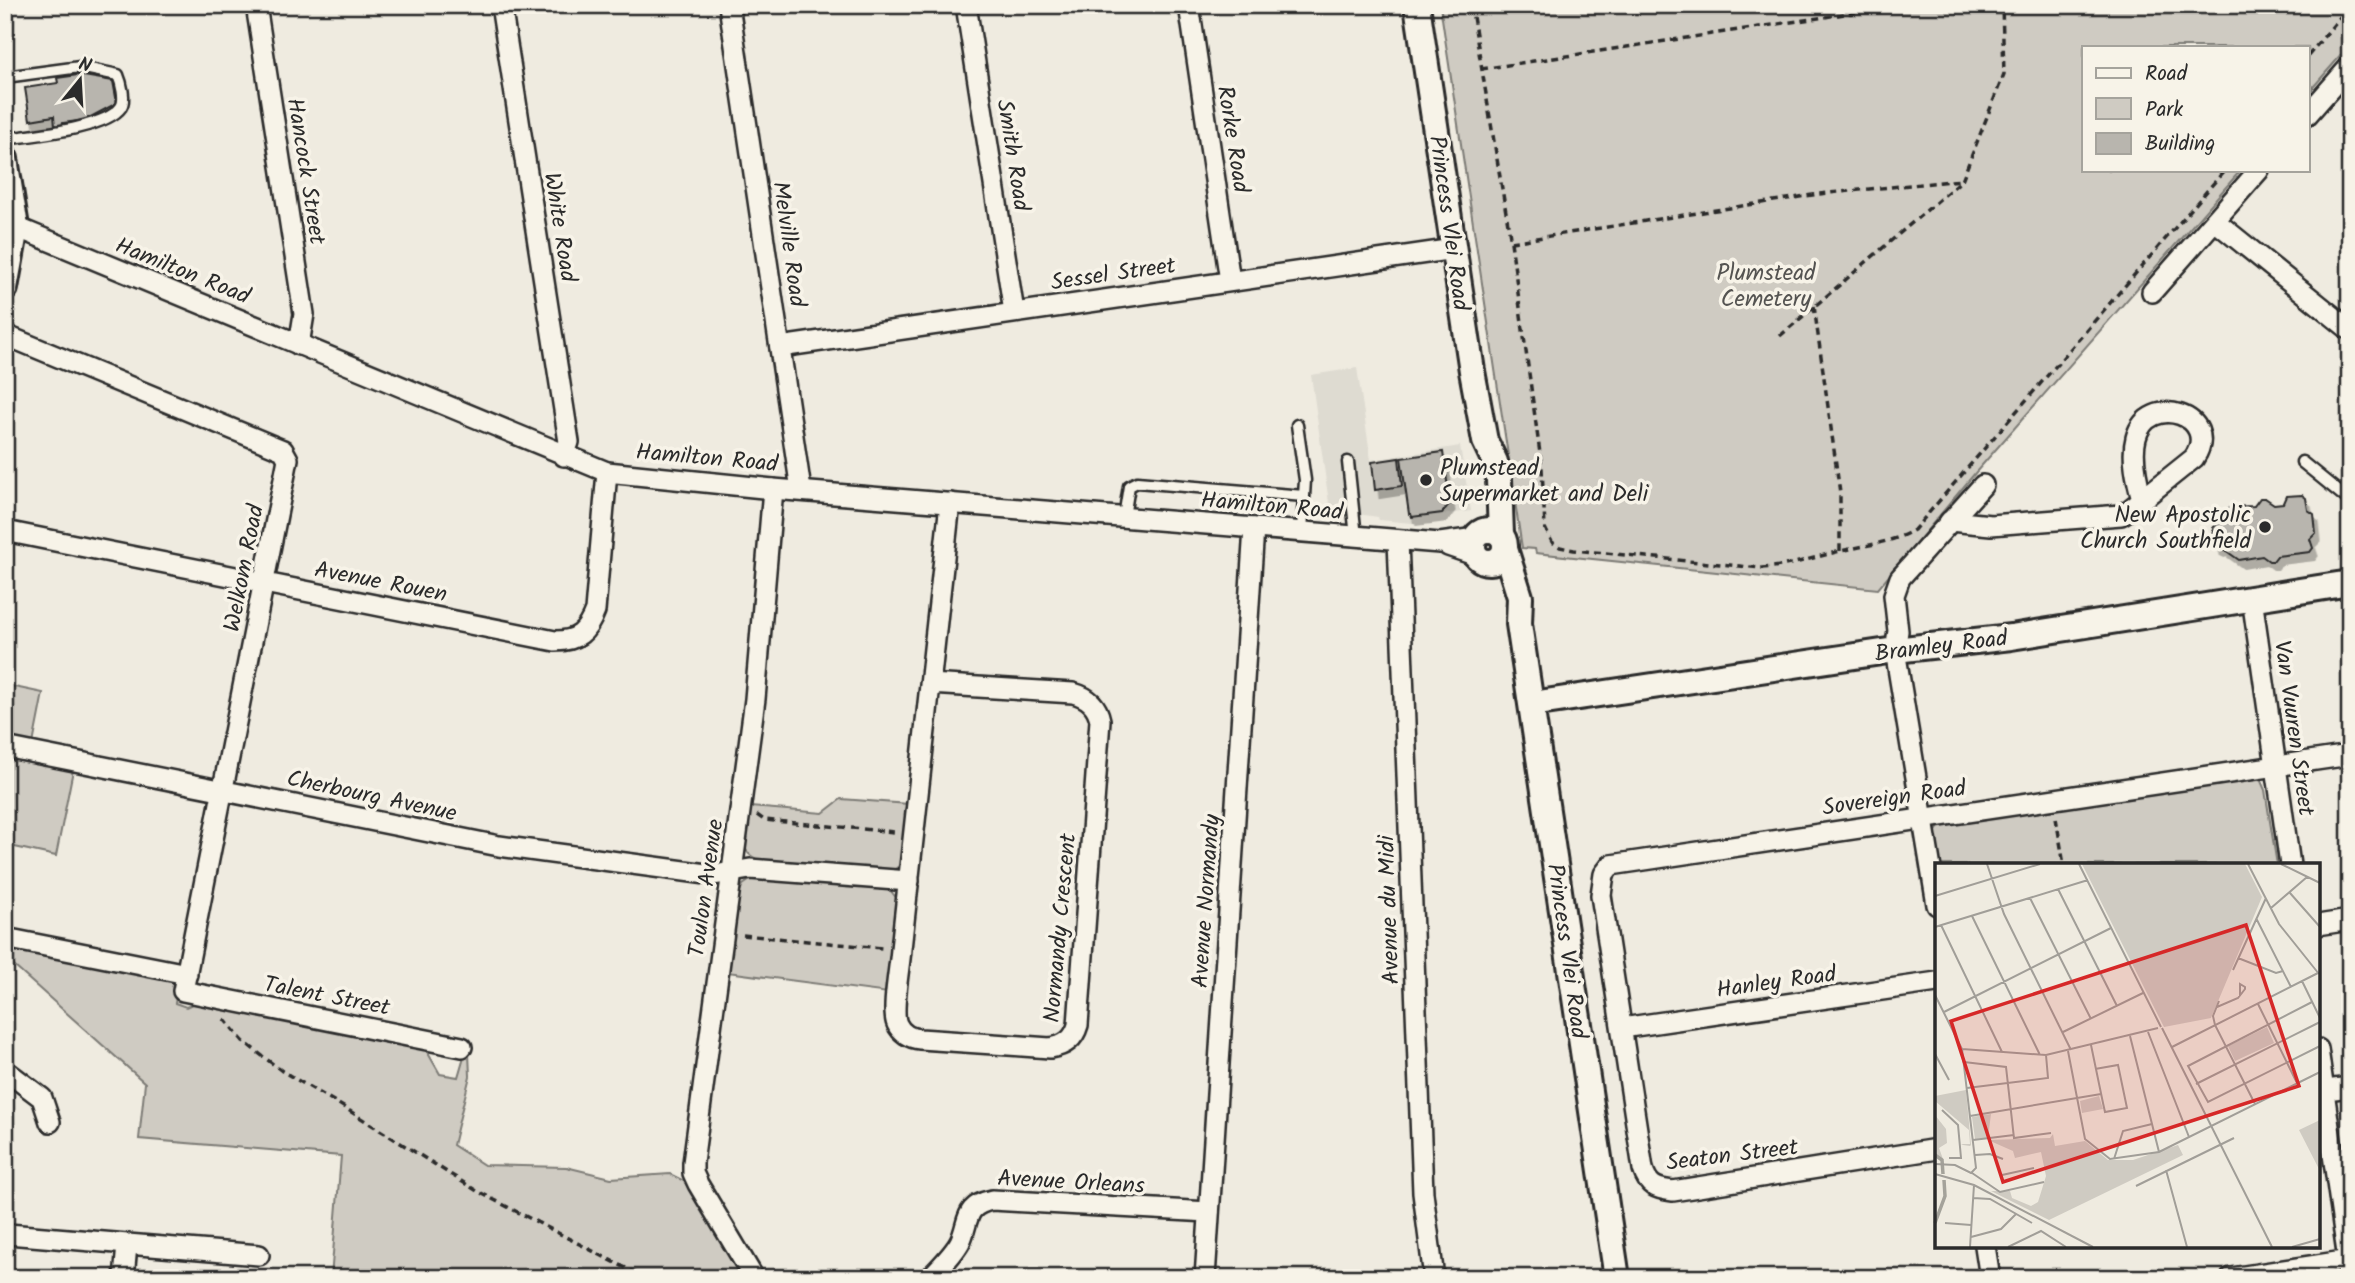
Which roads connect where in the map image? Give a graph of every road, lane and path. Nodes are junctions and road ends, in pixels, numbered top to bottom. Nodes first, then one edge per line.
1 (256, 5) edge
2 (501, 5) edge
3 (729, 5) edge
4 (966, 5) edge
5 (1189, 5) edge
6 (1417, 5) edge
7 (1471, 5) edge
8 (1904, 5) edge
9 (2002, 5) edge
10 (2350, 5) edge
11 (2310, 54) edge
12 (2350, 66) edge
13 (1481, 69) junction
14 (5, 77) edge
15 (2310, 112) edge
16 (5, 139) edge
17 (5, 159) edge
18 (2223, 172) edge
19 (2257, 172) edge
20 (1962, 180) junction
21 (2214, 221) junction
22 (16, 227) junction
23 (1511, 242) junction
24 (1454, 248) junction
25 (1230, 281) junction
26 (5, 288) edge
27 (2152, 292) dead end
28 (1814, 306) junction
29 (1014, 312) junction
30 (2350, 330) edge
31 (5, 335) edge
32 (1780, 335) dead end
33 (299, 345) junction
34 (780, 347) junction
35 (1297, 425) dead end
36 (564, 456) junction
37 (1348, 462) dead end
38 (2302, 462) dead end
39 (607, 472) junction
40 (1983, 485) dead end
41 (773, 489) junction
42 (801, 491) junction
43 (1304, 496) junction
44 (2142, 499) dead end
45 (2350, 501) edge
46 (950, 503) junction
47 (1124, 517) junction
48 (1950, 521) junction
49 (1254, 528) junction
50 (5, 531) edge
51 (1302, 532) junction
52 (1356, 537) junction
53 (1398, 540) junction
54 (1487, 545) junction
55 (1840, 551) junction
56 (265, 583) junction
57 (2350, 583) edge
58 (2252, 598) junction
59 (1895, 650) junction
60 (930, 684) junction
61 (1532, 704) junction
62 (5, 747) edge
63 (2350, 755) edge
64 (2275, 766) junction
65 (225, 790) junction
66 (2052, 799) junction
67 (741, 804) junction
68 (1922, 818) junction
69 (914, 834) junction
70 (2064, 863) edge
71 (2290, 863) edge
72 (732, 872) junction
73 (909, 881) junction
74 (1935, 893) edge
75 (2350, 920) edge
76 (2320, 925) edge
77 (724, 933) junction
78 (5, 939) edge
79 (901, 949) junction
80 (1935, 982) edge
81 (185, 983) junction
82 (210, 997) junction
83 (1622, 1028) junction
84 (462, 1047) dead end
85 (5, 1070) edge
86 (2350, 1087) edge
87 (2321, 1091) edge
88 (50, 1122) dead end
89 (1935, 1149) edge
90 (1209, 1212) junction
91 (8, 1234) dead end
92 (127, 1245) junction
93 (1986, 1248) edge
94 (259, 1255) dead end
95 (2349, 1260) edge
96 (124, 1278) edge
97 (645, 1278) edge
98 (754, 1278) edge
99 (930, 1278) edge
100 (1205, 1278) edge
101 (1433, 1278) edge
102 (1617, 1278) edge
103 (1990, 1278) edge
104 (2231, 1278) edge

1 - 33 street, Hancock Street
2 - 36 street, White Road
3 - 34 street, Melville Road
4 - 29 street, Smith Road
5 - 25 street, Rorke Road
6 - 24 street, Princess Vlei Road
7 - 13 path
8 - 13 path
9 - 20 path
10 - 11 path
12 - 15 street
13 - 23 path
14 - 16 lane
17 - 22 street
18 - 55 path
19 - 21 street
20 - 23 path
20 - 28 path
21 - 27 street
21 - 30 street
22 - 26 street
22 - 33 street, Hamilton Road
23 - 55 path
24 - 25 street, Sessel Street
24 - 54 street, Princess Vlei Road
25 - 29 street, Sessel Street
28 - 32 path
28 - 55 path
29 - 34 street, Sessel Street
31 - 56 street, Welkom Road
33 - 36 street, Hamilton Road
34 - 42 street, Melville Road
35 - 43 lane
36 - 39 street, Hamilton Road
37 - 52 lane
38 - 45 lane
39 - 41 street, Hamilton Road
39 - 56 street, Avenue Rouen
40 - 48 street
41 - 42 street, Hamilton Road
41 - 67 street, Toulon Avenue
42 - 46 street, Hamilton Road
43 - 47 lane
43 - 51 lane
44 - 48 street
46 - 47 street, Hamilton Road
46 - 60 street, Normandy Crescent
47 - 49 street, Hamilton Road
48 - 59 street
49 - 51 street, Hamilton Road
49 - 90 street, Avenue Normandy
50 - 56 street, Avenue Rouen
51 - 52 street, Hamilton Road
52 - 53 street, Hamilton Road
53 - 54 street, Hamilton Road
53 - 101 street, Avenue du Midi
54 - 61 street, Princess Vlei Road
56 - 65 street, Welkom Road
57 - 58 street, Bramley Road
58 - 59 street, Bramley Road
58 - 64 street, Van Vuuren Street
59 - 61 street, Bramley Road
59 - 68 street
60 - 69 street, Normandy Crescent
60 - 79 street, Normandy Crescent
61 - 102 street, Princess Vlei Road
62 - 65 street, Cherbourg Avenue
63 - 64 street, Sovereign Road
64 - 66 street, Sovereign Road
64 - 71 street, Van Vuuren Street
65 - 72 street, Cherbourg Avenue
65 - 81 street, Welkom Road
66 - 68 street, Sovereign Road
66 - 70 path
67 - 69 path
67 - 72 street, Toulon Avenue
68 - 74 street
68 - 83 street, Sovereign Road
69 - 73 street, Normandy Crescent
72 - 73 street
72 - 77 street, Toulon Avenue
73 - 79 street, Normandy Crescent
75 - 76 street
77 - 79 path
77 - 98 street, Toulon Avenue
78 - 81 street, Talent Street
80 - 83 street, Hanley Road
81 - 82 street, Talent Street
82 - 84 street, Talent Street
82 - 97 path
83 - 89 street, Seaton Street
85 - 88 street
86 - 87 street
87 - 95 street
90 - 99 street, Avenue Orleans
90 - 100 street, Avenue Normandy
91 - 92 street
92 - 94 street
92 - 96 street
93 - 103 street
95 - 104 street

